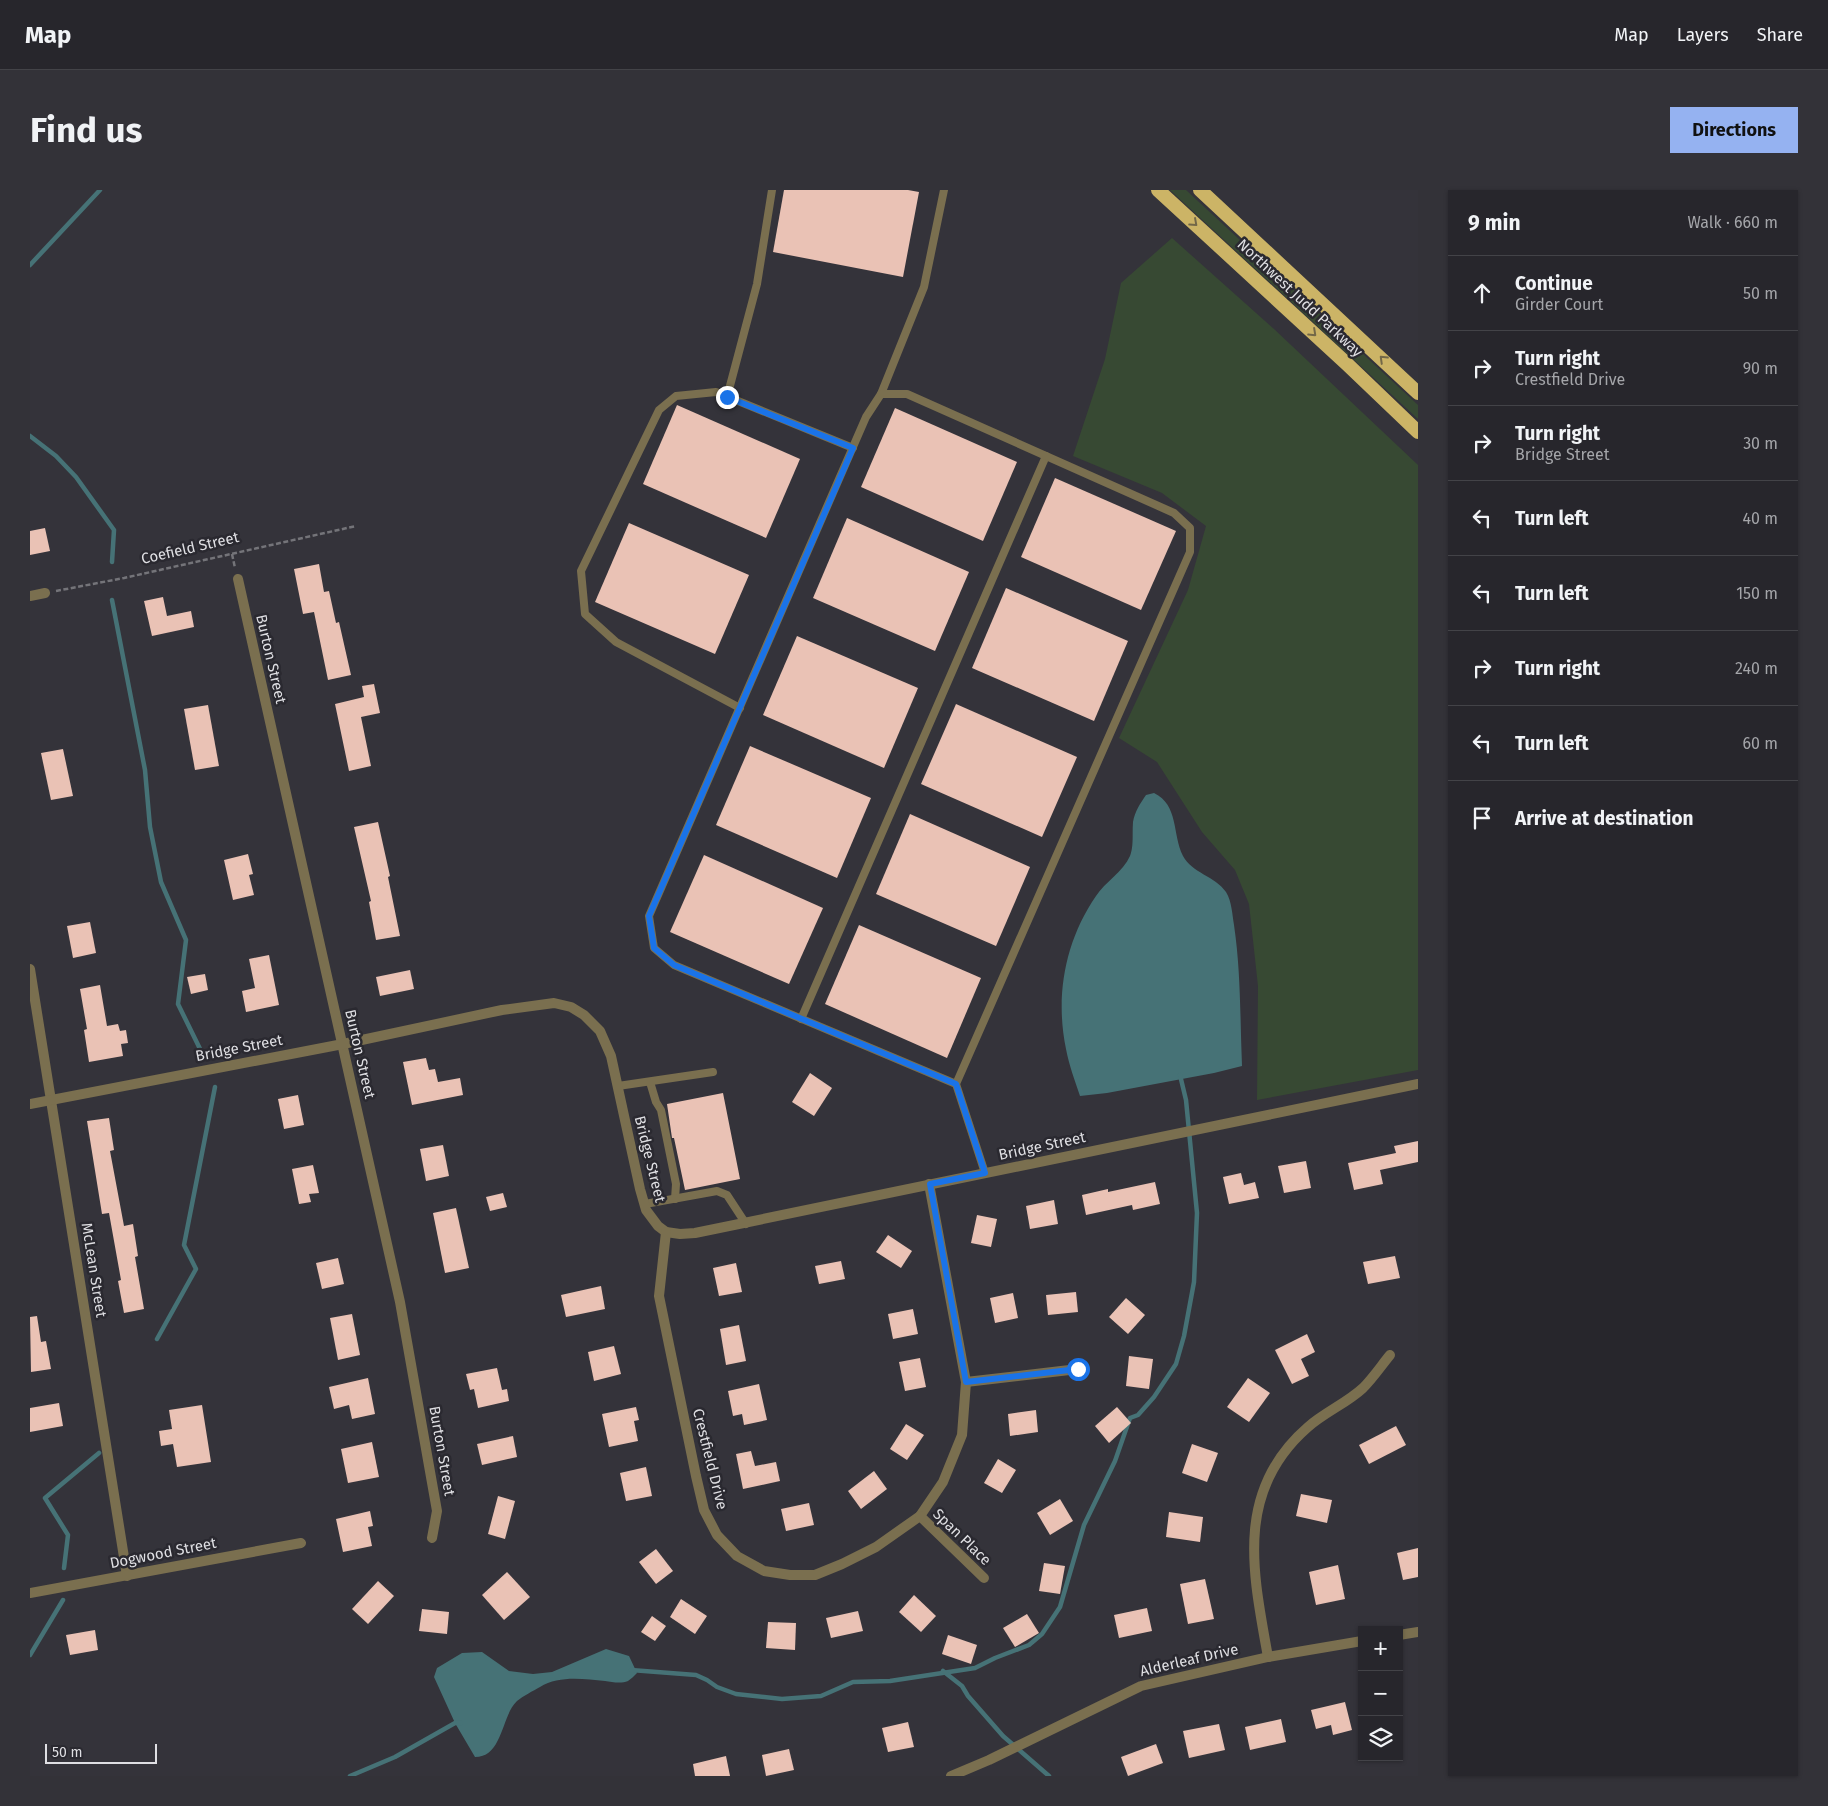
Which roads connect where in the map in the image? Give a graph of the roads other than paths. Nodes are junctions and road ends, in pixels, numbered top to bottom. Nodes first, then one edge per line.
1 (772, 190) edge
2 (944, 190) edge
3 (1158, 190) edge
4 (1200, 190) edge
5 (1418, 393) edge
6 (881, 394) junction
7 (727, 397) junction
8 (1418, 432) edge
9 (853, 448) junction
10 (1046, 456) junction
11 (238, 579) dead end
12 (45, 593) road end
13 (30, 596) edge
14 (740, 708) junction
15 (30, 969) edge
16 (801, 1018) junction
17 (343, 1044) junction
18 (713, 1072) dead end
19 (650, 1082) junction
20 (956, 1084) junction
21 (1418, 1084) edge
22 (618, 1086) junction
23 (51, 1100) junction
24 (30, 1104) edge
25 (985, 1173) junction
26 (930, 1184) junction
27 (675, 1199) junction
28 (645, 1204) junction
29 (746, 1224) junction
30 (666, 1232) junction
31 (1390, 1355) dead end
32 (1078, 1369) dead end
33 (966, 1382) junction
34 (920, 1516) junction
35 (432, 1538) dead end
36 (301, 1543) dead end
37 (127, 1576) junction
38 (984, 1578) dead end
39 (30, 1593) edge
40 (1418, 1632) edge
41 (1403, 1634) edge
42 (1358, 1642) edge
43 (1268, 1657) junction
44 (951, 1776) edge

1 - 7 lane
2 - 6 lane
3 -> 8 highway, Northwest Judd Parkway
5 -> 4 highway, Northwest Judd Parkway
6 - 9 lane
6 - 10 lane
7 - 9 lane
7 - 14 lane
9 - 14 lane
10 - 16 lane
10 - 20 lane
11 - 17 street, Burton Street
12 - 13 street
14 - 16 lane
15 - 23 street, McLean Street
16 - 20 lane
17 - 22 street, Bridge Street
17 - 23 street, Bridge Street
17 - 35 street, Burton Street
18 - 19 lane
19 - 22 lane
19 - 27 lane
20 - 25 lane
21 - 25 street, Bridge Street
22 - 28 street, Bridge Street
23 - 24 street, Bridge Street
23 - 37 street, McLean Street
25 - 26 street, Bridge Street
26 - 29 street, Bridge Street
26 - 33 street, Crestfield Drive
27 - 28 lane
27 - 29 lane
28 - 30 street, Bridge Street
29 - 30 street, Bridge Street
30 - 34 street, Crestfield Drive
31 - 43 street
32 - 33 street
33 - 34 street, Crestfield Drive
34 - 38 street, Span Place
36 - 37 street, Dogwood Street
37 - 39 street, Dogwood Street
40 - 41 street
42 - 43 street, Alderleaf Drive
43 - 44 street, Alderleaf Drive

